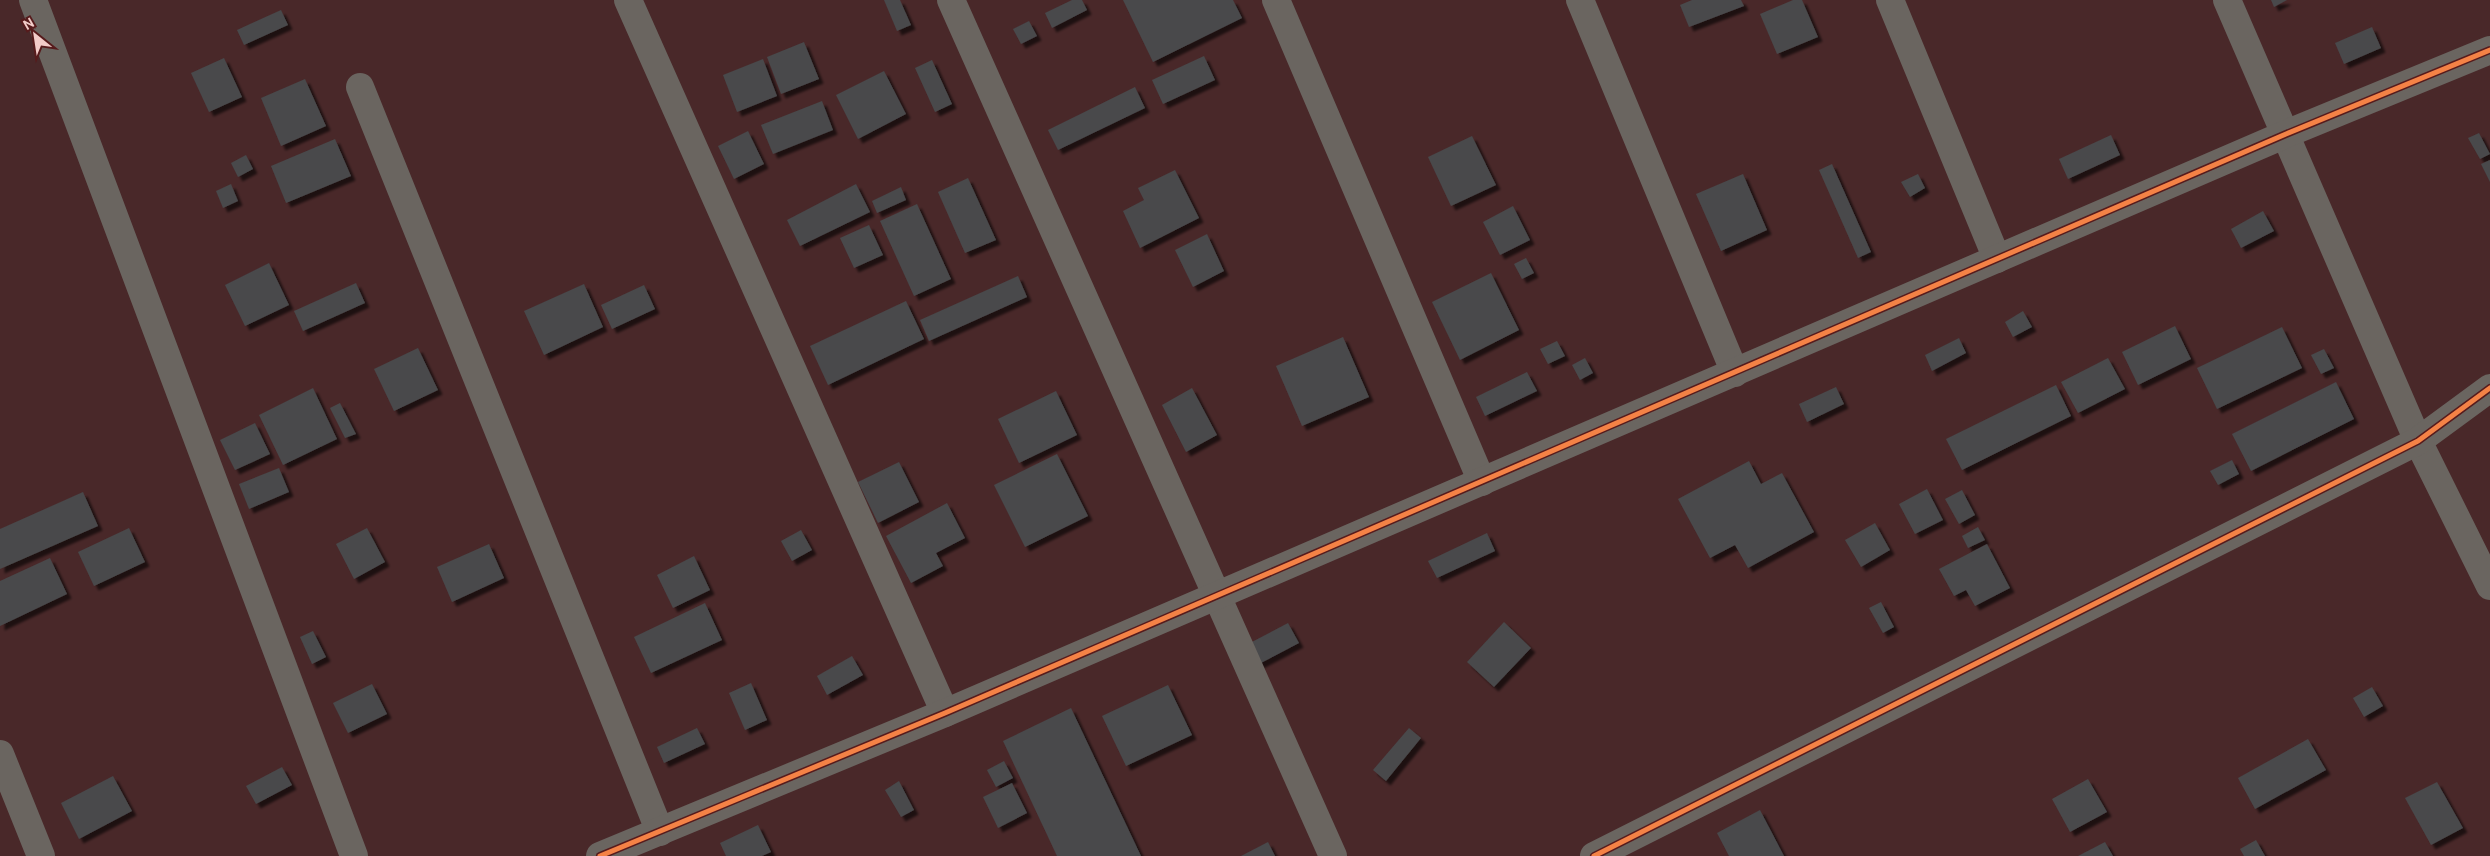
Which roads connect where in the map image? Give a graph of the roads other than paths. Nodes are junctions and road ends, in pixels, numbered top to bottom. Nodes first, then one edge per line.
1 (33, 0) edge
2 (628, 0) edge
3 (951, 0) edge
4 (1276, 0) edge
5 (1580, 0) edge
6 (1890, 0) edge
7 (2227, 0) edge
8 (2490, 50) edge
9 (360, 87) dead end
10 (2286, 134) junction
11 (1997, 259) junction
12 (1734, 373) junction
13 (2490, 388) edge
14 (2418, 441) junction
15 (1482, 482) junction
16 (2490, 586) edge
17 (1217, 595) junction
18 (945, 713) junction
19 (0, 754) edge
20 (660, 832) junction
21 (41, 856) edge
22 (354, 856) edge
23 (600, 856) edge
24 (1333, 856) edge
25 (1594, 856) edge

1 - 22 street
2 - 18 street
3 - 17 street
4 - 15 street
5 - 12 street
6 - 11 street
7 - 10 street
8 - 10 street
9 - 20 street
10 - 11 street
10 - 14 street
11 - 12 street
12 - 15 street
13 - 14 street
14 - 16 street
14 - 25 street
15 - 17 street
17 - 18 street
17 - 24 street
18 - 20 street
19 - 21 street
20 - 23 street

